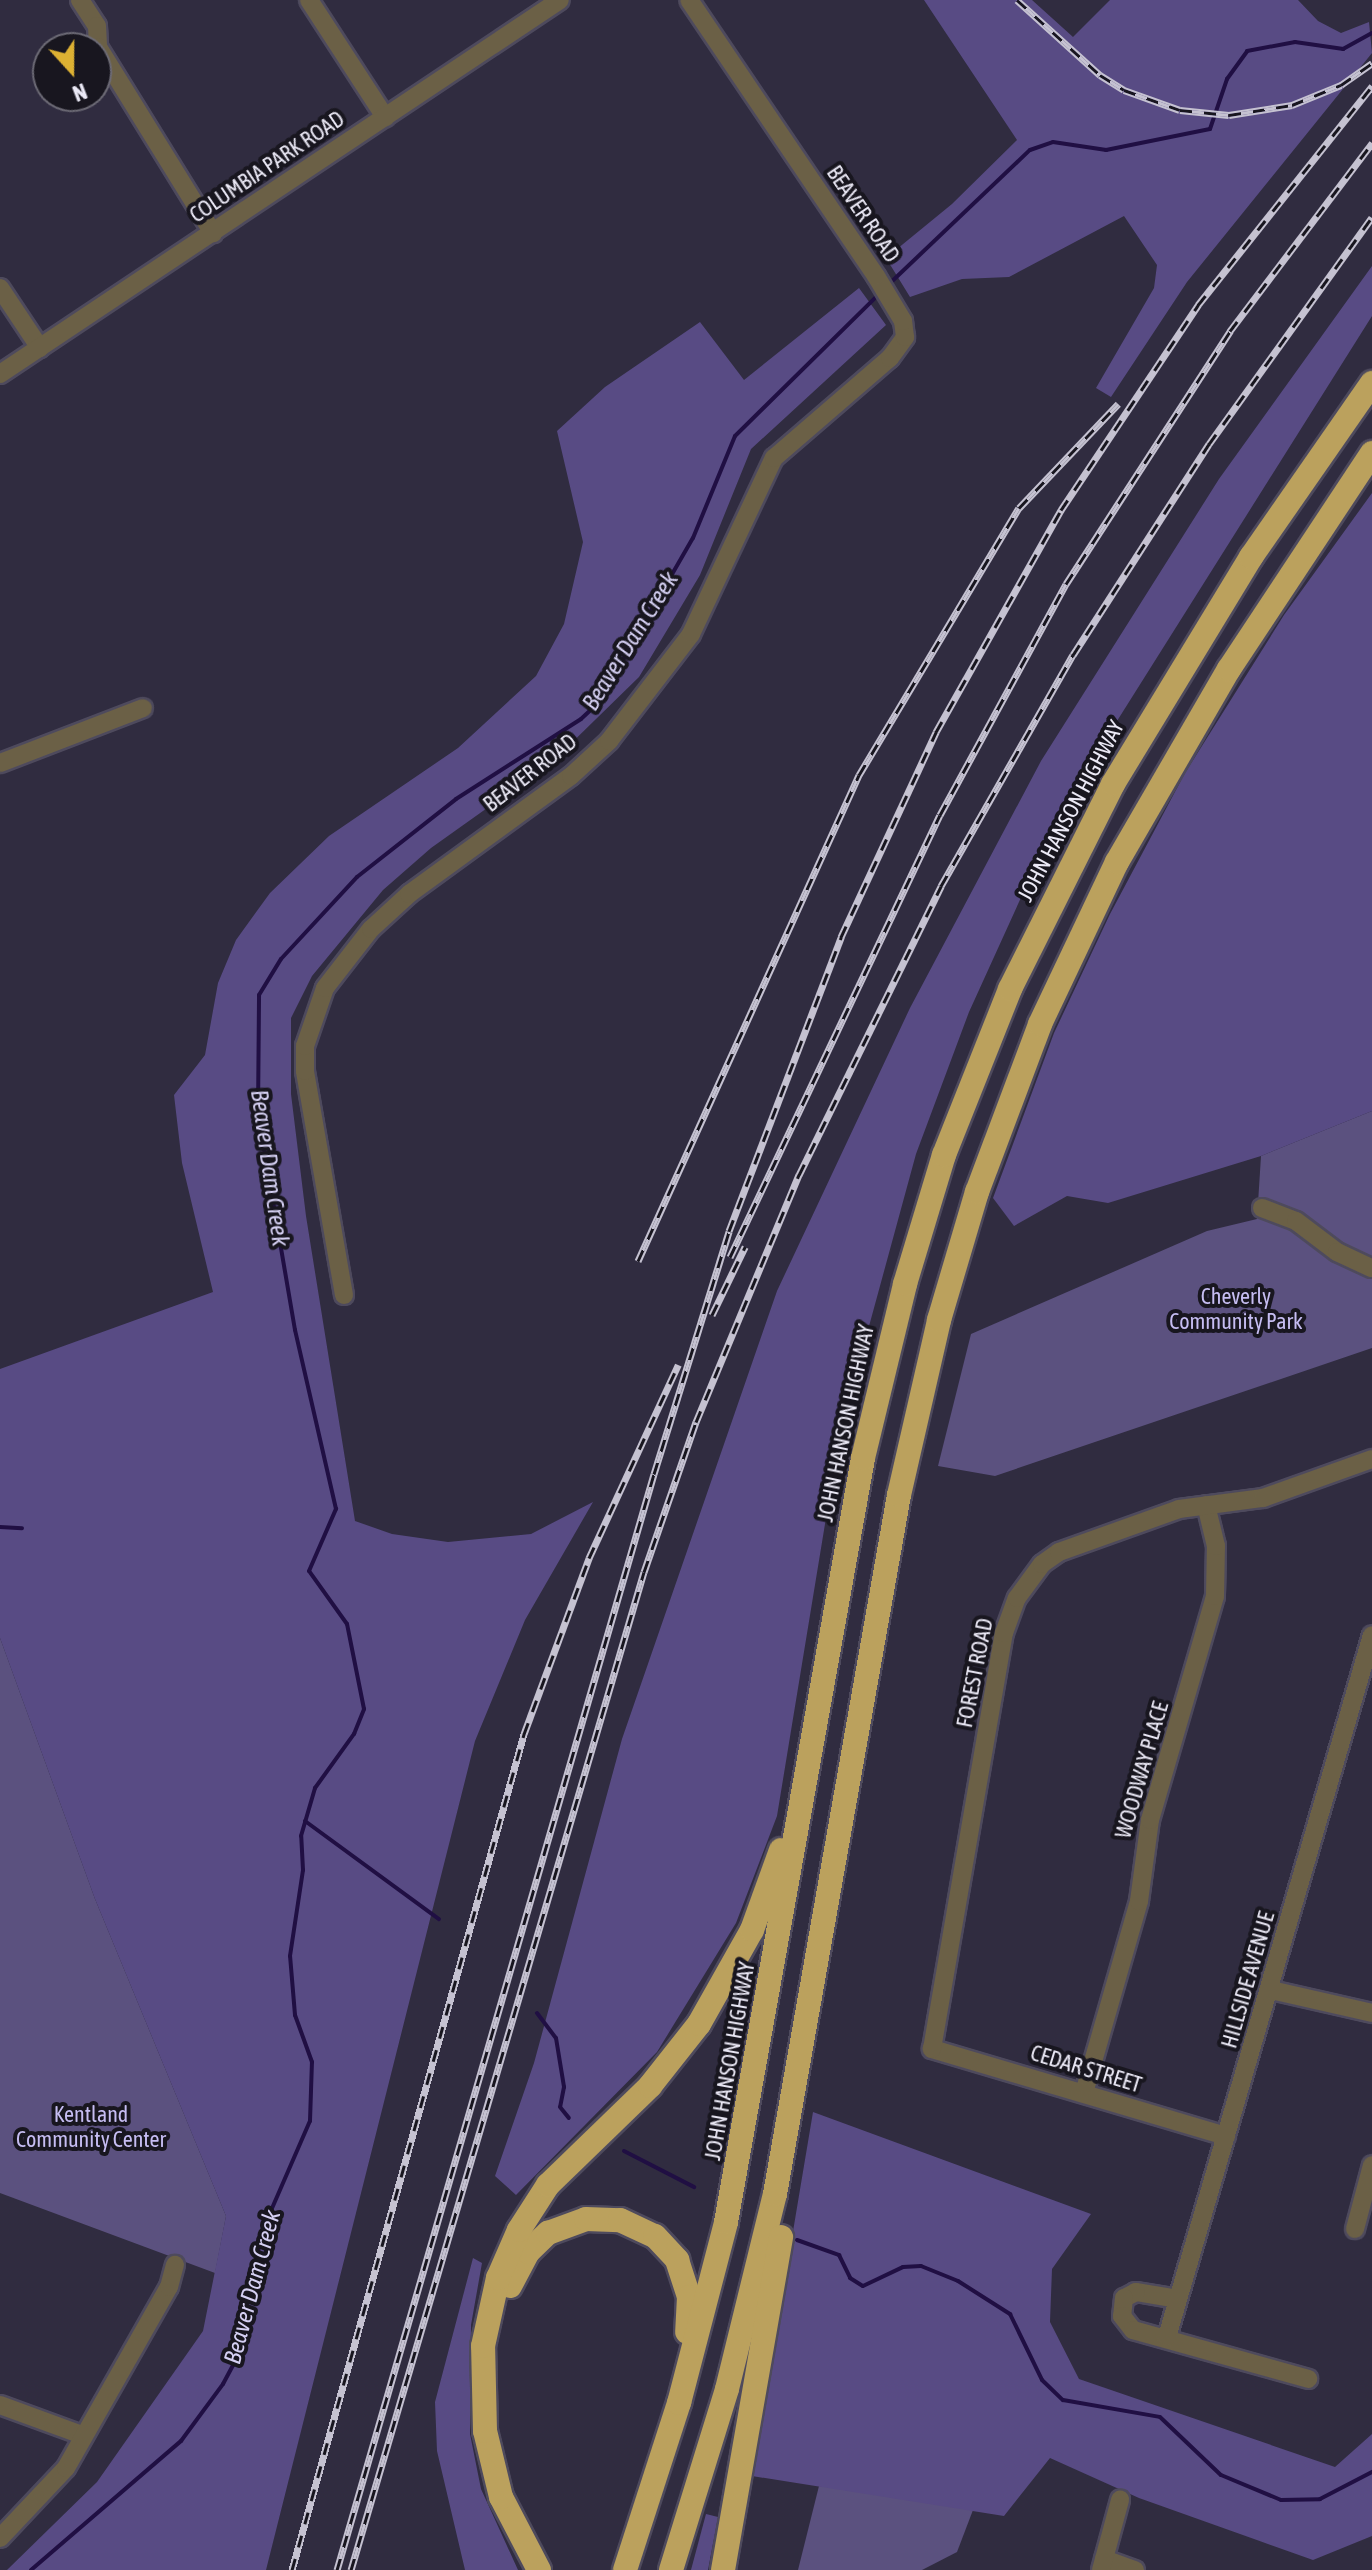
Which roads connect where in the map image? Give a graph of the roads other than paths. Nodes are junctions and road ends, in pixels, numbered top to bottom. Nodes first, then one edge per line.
1 (80, 0) edge
2 (309, 0) edge
3 (560, 0) edge
4 (689, 0) edge
5 (385, 117) junction
6 (213, 233) junction
7 (0, 288) edge
8 (40, 348) junction
9 (0, 374) edge
10 (1372, 383) edge
11 (1372, 453) edge
12 (143, 708) dead end
13 (0, 763) edge
14 (1262, 1208) dead end
15 (1372, 1268) edge
16 (344, 1295) dead end
17 (1372, 1459) edge
18 (1206, 1505) junction
19 (1372, 1635) edge
20 (817, 1717) junction
21 (1271, 1990) junction
22 (1372, 2013) edge
23 (932, 2049) joint
24 (800, 2066) junction
25 (1084, 2093) junction
26 (1226, 2136) junction
27 (1372, 2165) edge
28 (1355, 2229) dead end
29 (175, 2265) dead end
30 (1178, 2299) junction
31 (1167, 2337) junction
32 (1308, 2379) dead end
33 (679, 2403) junction
34 (0, 2405) edge
35 (82, 2435) junction
36 (1120, 2500) dead end
37 (0, 2538) edge
38 (1102, 2565) edge
39 (539, 2570) edge
40 (555, 2570) edge
41 (625, 2570) edge
42 (671, 2570) edge
43 (723, 2570) edge
44 (1135, 2570) edge

1 - 6 street
2 - 5 street
3 - 5 street, COLUMBIA PARK ROAD
4 - 16 street, BEAVER ROAD
5 - 6 street, COLUMBIA PARK ROAD
6 - 8 street, COLUMBIA PARK ROAD
7 - 8 street
8 - 9 street, COLUMBIA PARK ROAD
10 - 20 highway, JOHN HANSON HIGHWAY
11 - 24 highway
12 - 13 street
14 - 15 street
17 - 18 street, FOREST ROAD
18 - 23 street, FOREST ROAD
18 - 25 street, WOODWAY PLACE
19 - 21 street, HILLSIDE AVENUE
20 - 33 highway, JOHN HANSON HIGHWAY
20 - 39 highway
21 - 22 street
21 - 26 street, HILLSIDE AVENUE
23 - 25 street, CEDAR STREET
24 - 42 highway
24 - 43 highway
25 - 26 street, CEDAR STREET
26 - 30 street, HILLSIDE AVENUE
27 - 28 street
29 - 35 street
30 - 31 street, HILLSIDE AVENUE
30 - 31 street
31 - 32 street
33 - 40 highway
33 - 41 highway, JOHN HANSON HIGHWAY
34 - 35 street
35 - 37 street
36 - 38 street
38 - 44 street

